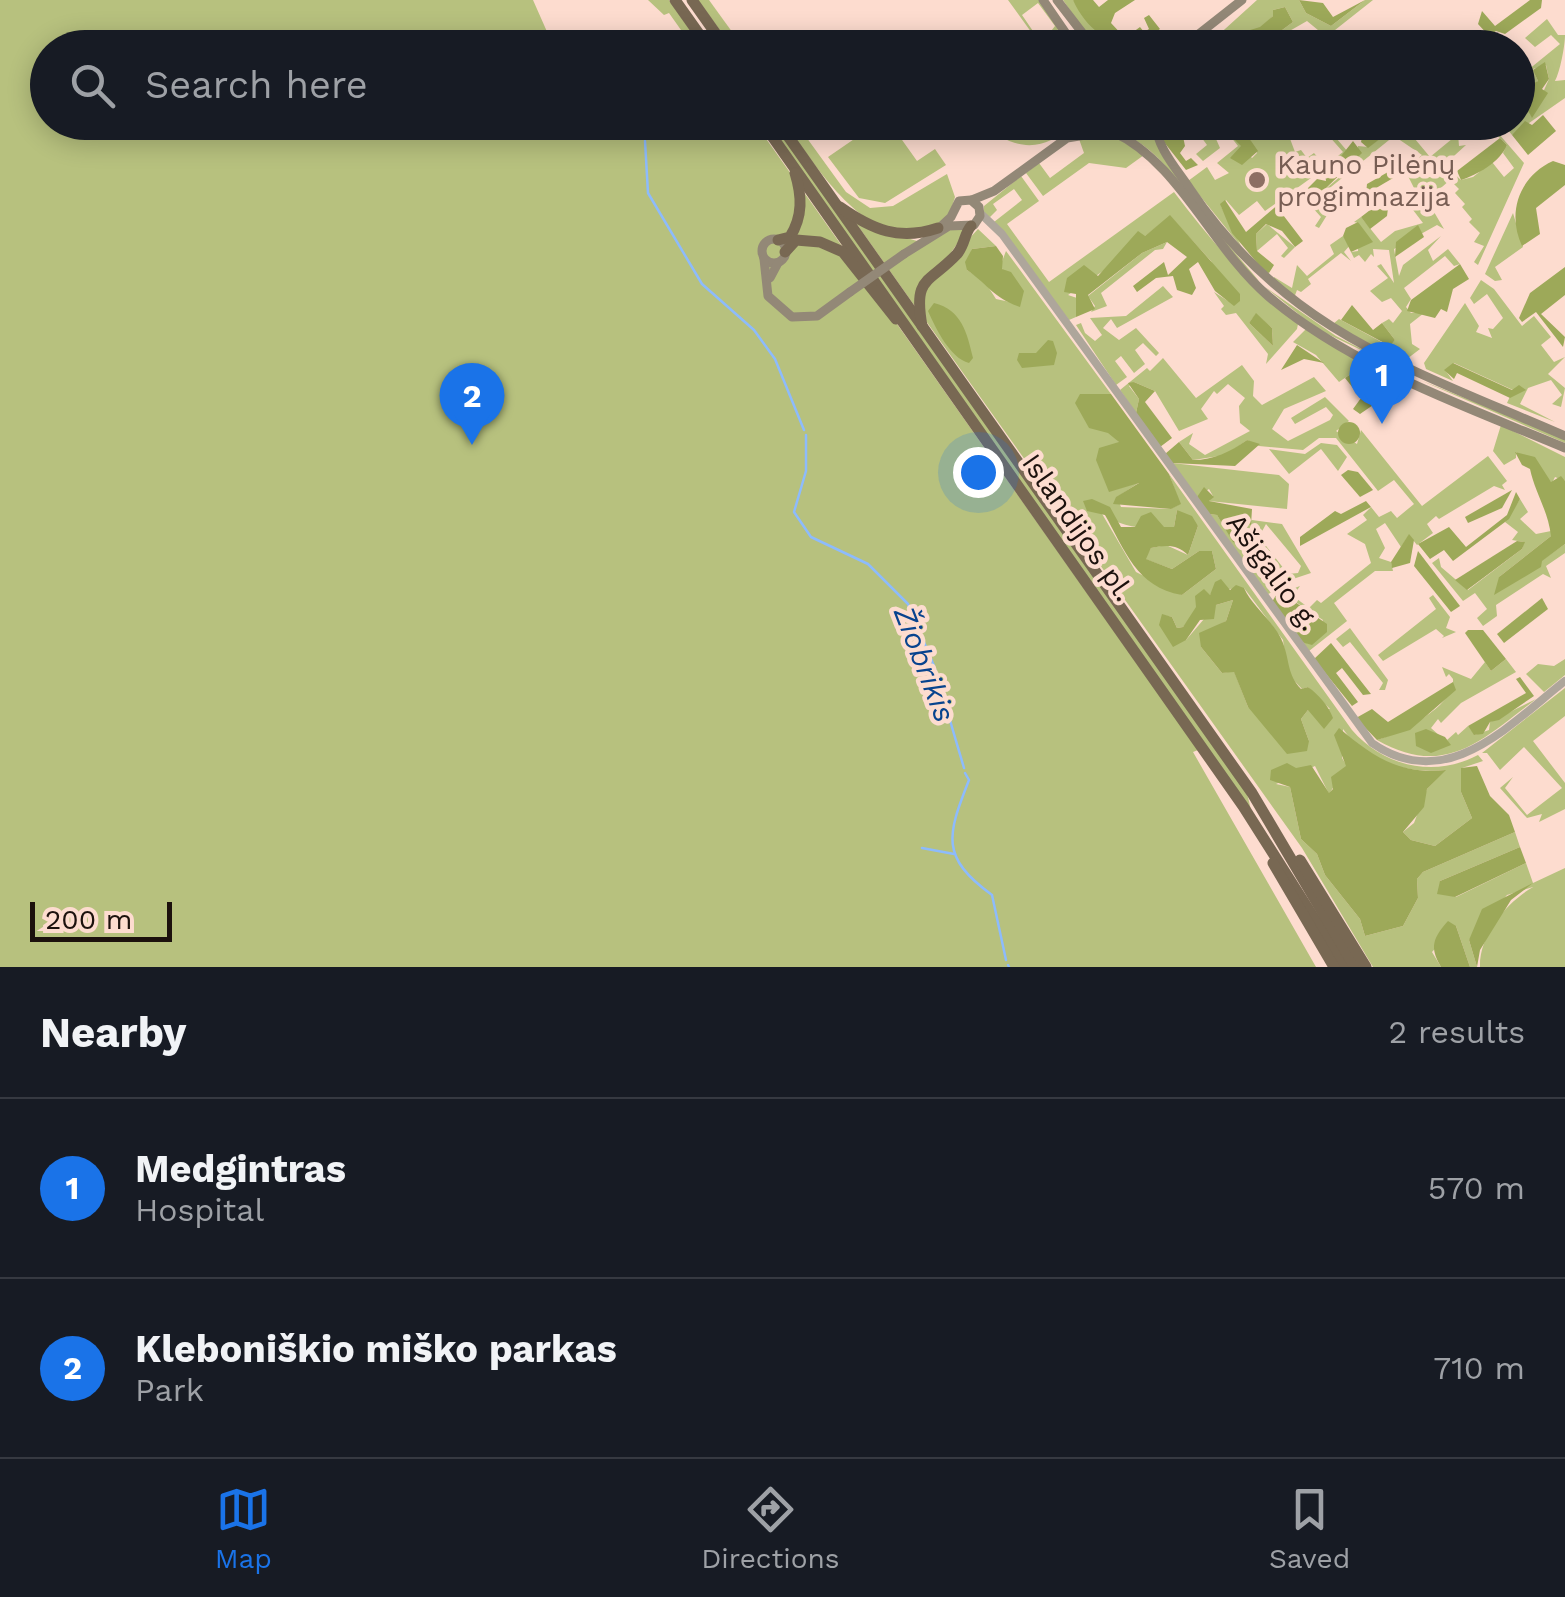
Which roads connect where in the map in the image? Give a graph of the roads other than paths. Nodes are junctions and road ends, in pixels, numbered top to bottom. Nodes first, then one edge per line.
1 (675, 0) edge
2 (692, 0) edge
3 (1043, 0) edge
4 (1057, 0) edge
5 (1242, 0) edge
6 (696, 30) edge
7 (713, 30) edge
8 (1064, 30) edge
9 (1080, 30) edge
10 (1204, 30) edge
11 (775, 140) edge
12 (790, 140) edge
13 (1063, 140) edge
14 (1127, 140) edge
15 (1159, 140) edge
16 (789, 160) junction
17 (994, 190) junction
18 (971, 200) junction
19 (833, 202) junction
20 (980, 212) junction
21 (952, 213) junction
22 (968, 225) junction
23 (936, 231) junction
24 (778, 240) junction
25 (1008, 244) junction
26 (782, 257) junction
27 (764, 259) junction
28 (1263, 284) junction
29 (846, 295) junction
30 (922, 330) junction
31 (946, 381) junction
32 (1565, 436) edge
33 (1565, 448) edge
34 (1565, 681) edge
35 (1244, 806) junction
36 (1274, 828) junction
37 (1334, 967) edge
38 (1345, 967) edge
39 (1355, 967) edge
40 (1366, 967) edge

1 - 6 highway
2 - 7 highway
3 - 8 main road
4 - 9 main road
5 - 10 main road
11 - 16 highway, Islandijos pl.
12 - 19 highway, Islandijos pl.
13 - 17 main road
14 - 28 main road
15 - 28 main road
16 - 24 highway
16 - 31 highway, Islandijos pl.
17 - 18 main road
17 - 20 main road
18 - 20 main road
18 - 21 main road
19 - 23 highway
19 - 30 highway, Islandijos pl.
20 - 22 main road
20 - 25 street, Ašigalio g.
21 - 22 main road
21 - 23 main road
22 - 23 main road
22 - 25 street, Ašigalio g.
22 - 30 highway
23 - 29 main road, bridge
24 - 26 main road
24 - 27 main road
25 - 34 street, Ašigalio g.
26 - 27 main road
26 - 29 main road
26 - 31 highway
27 - 29 main road
28 - 32 main road
28 - 33 main road
30 - 36 highway, Islandijos pl.
31 - 35 highway, Islandijos pl.
35 - 37 highway
35 - 38 highway, Islandijos pl.
36 - 39 highway, Islandijos pl.
36 - 40 highway

